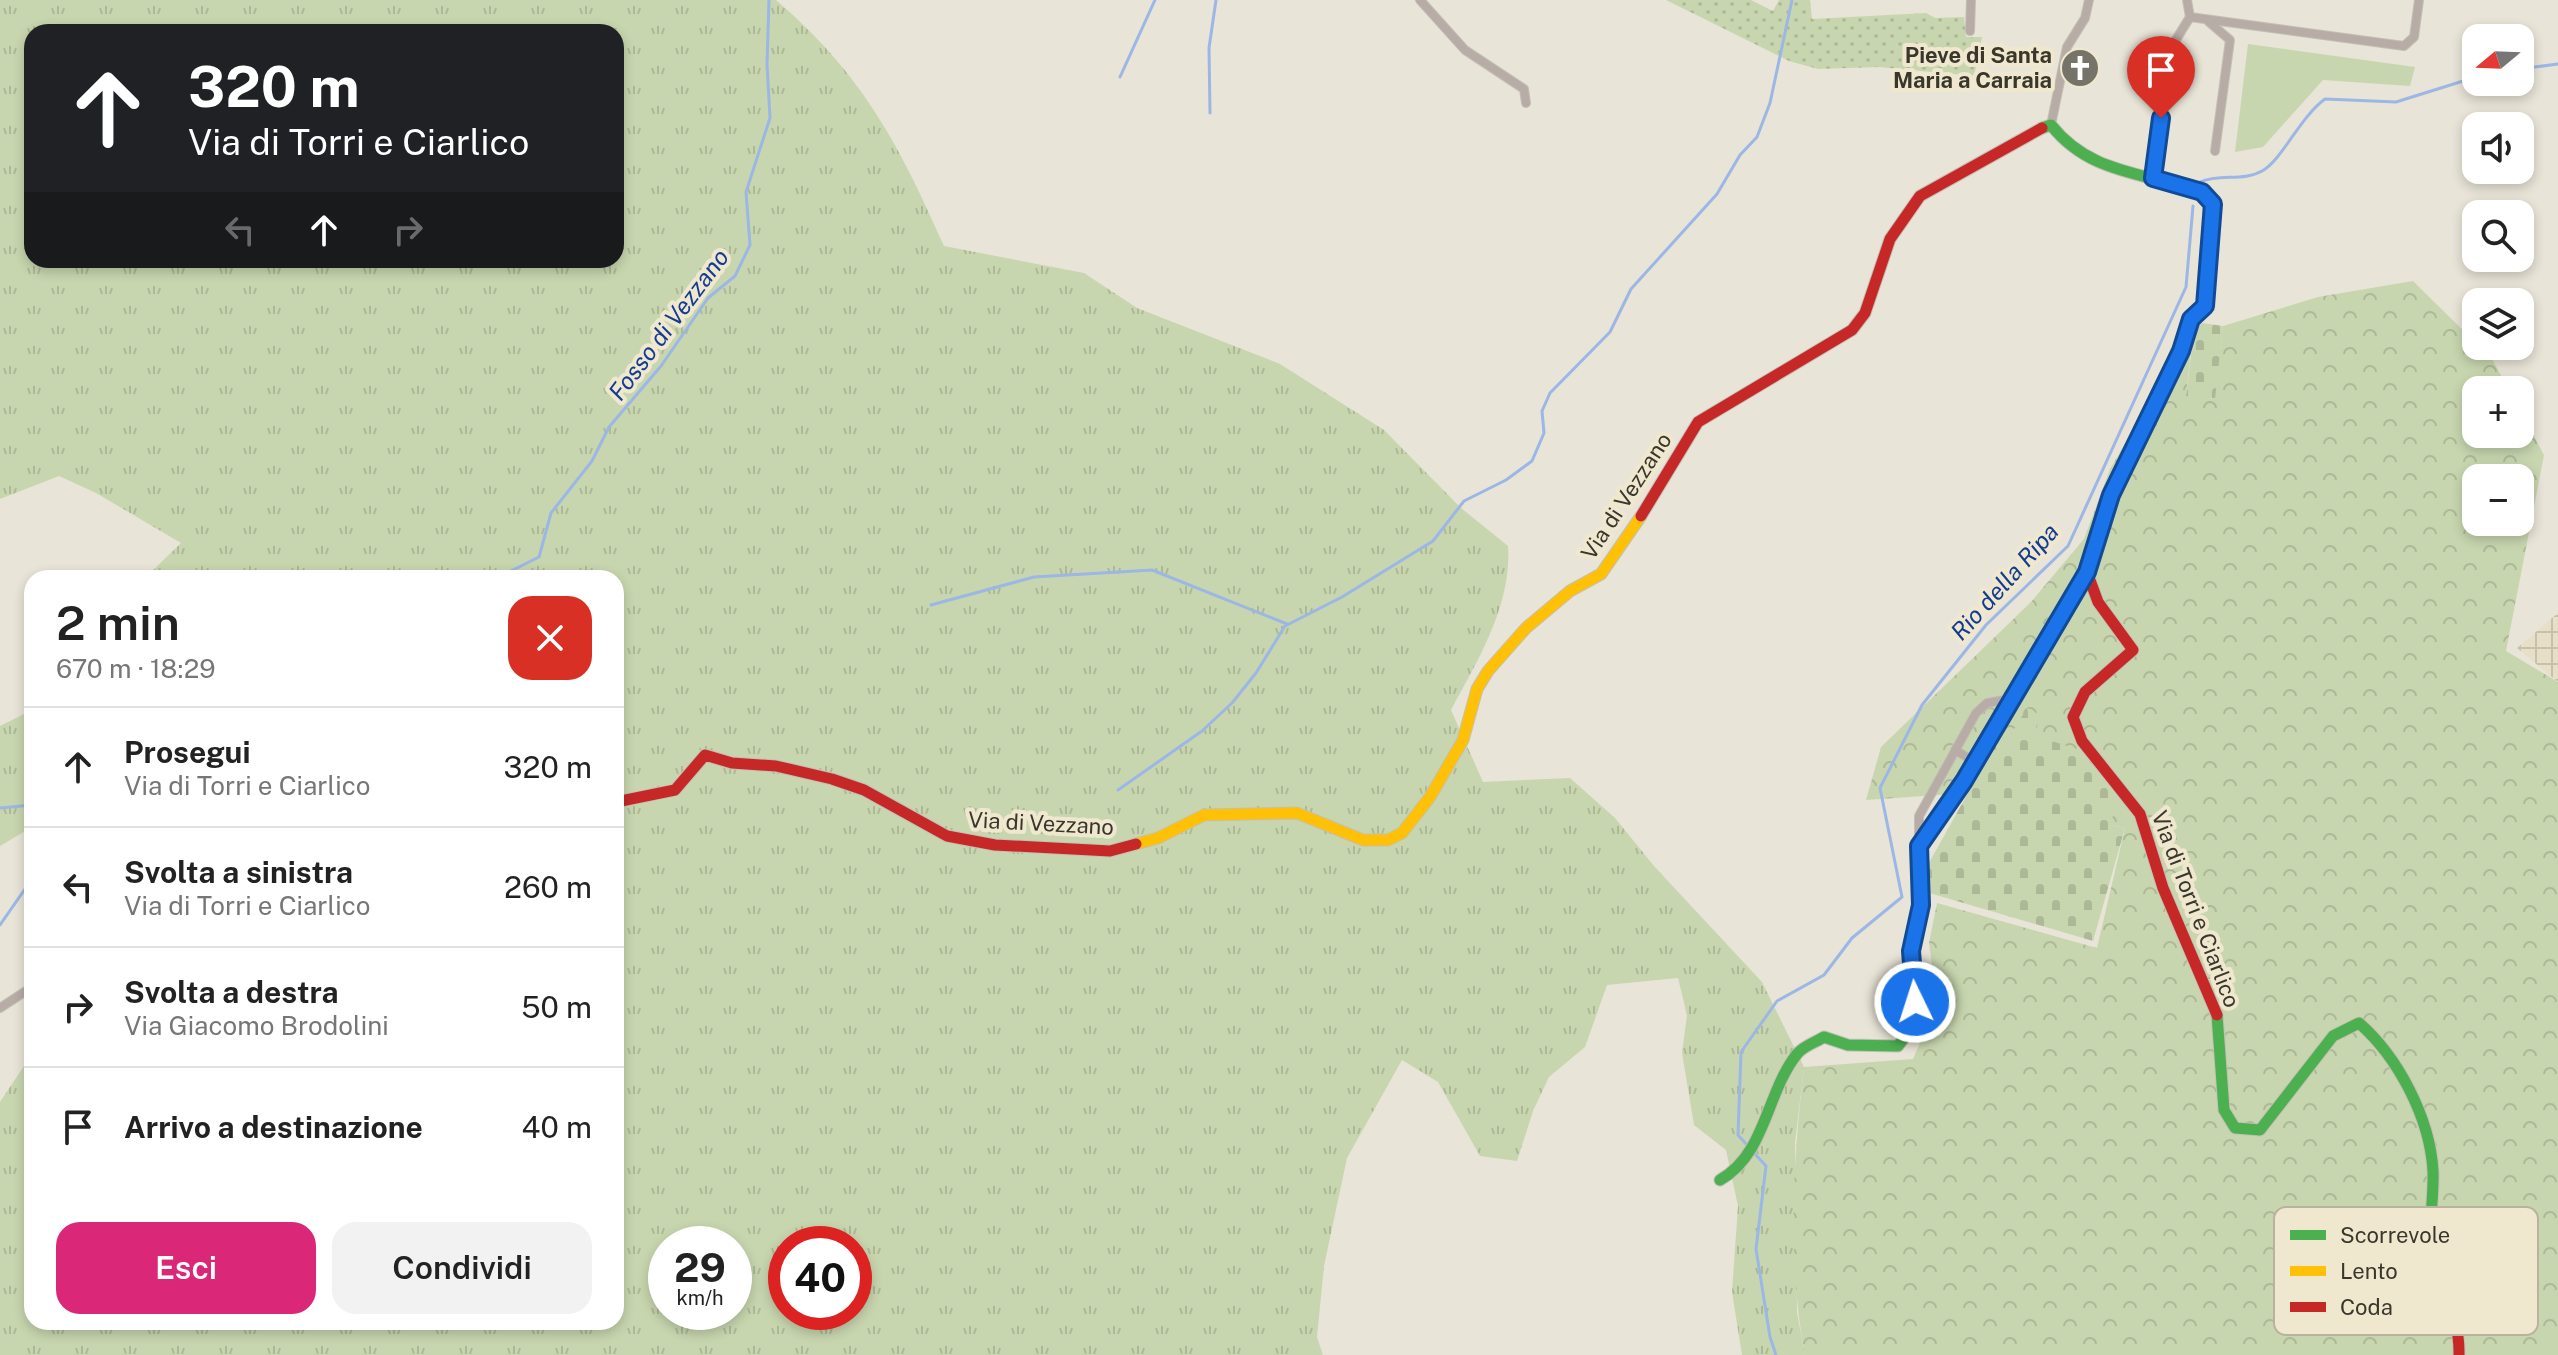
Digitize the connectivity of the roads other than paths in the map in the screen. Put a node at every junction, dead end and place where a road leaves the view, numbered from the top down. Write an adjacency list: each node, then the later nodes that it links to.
1 (1420, 0): 11 (street)
2 (1971, 0): 9 (street)
3 (2089, 0): 12 (street)
4 (2187, 0): 6 (street)
5 (2419, 0): 8 (street)
6 (2190, 17): 7 (street); 14 (street)
7 (2208, 20): 8 (street); 10 (street)
8 (2241, 26): 10 (street)
9 (1970, 31)
10 (2230, 40): 13 (street)
11 (1526, 103)
12 (2051, 125): 14 (street); 19 (street, Via di Vezzano)
13 (2215, 151)
14 (2153, 178): 15 (street)
15 (2087, 572): 16 (street); 24 (street, Via di Torri e Ciarlico)
16 (2015, 698): 17 (street); 18 (street)
17 (1955, 750): 18 (street); 20 (street)
18 (1975, 762): 20 (street)
19 (624, 801)
20 (1919, 846): 23 (street)
21 (24, 992): 22 (street)
22 (0, 1008)
23 (1720, 1180)
24 (2433, 1207)
25 (2459, 1335): 26 (street, Via di Torri e Ciarlico)
26 (2459, 1355)

